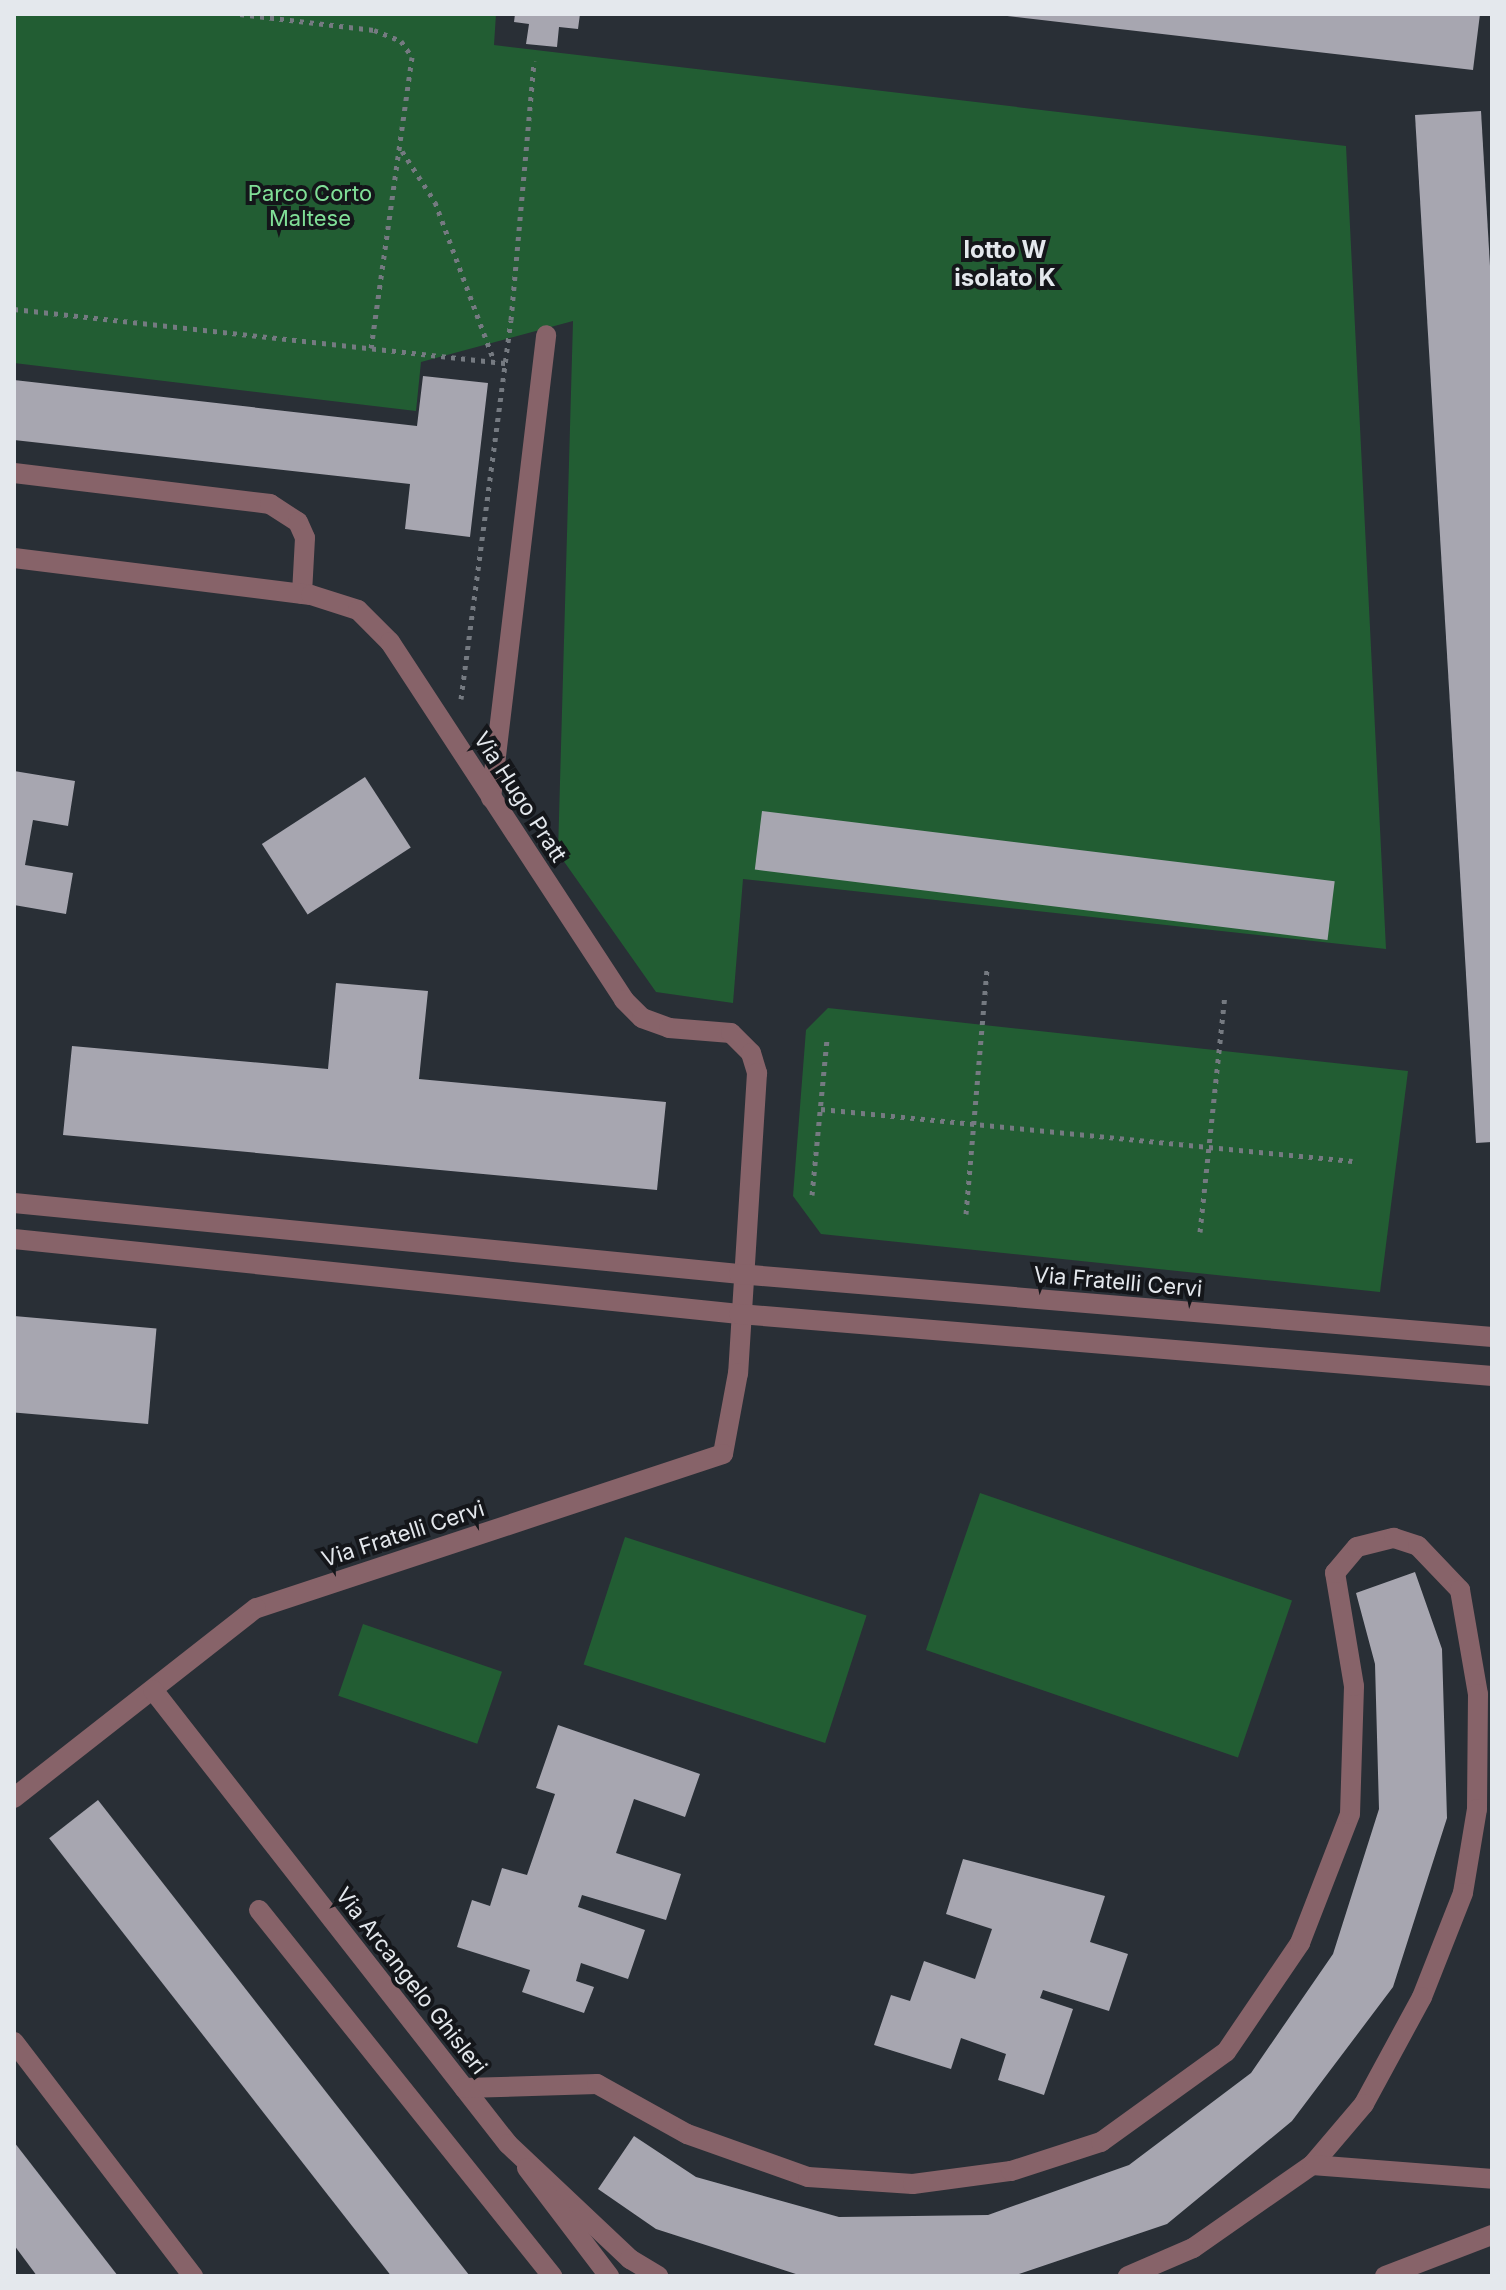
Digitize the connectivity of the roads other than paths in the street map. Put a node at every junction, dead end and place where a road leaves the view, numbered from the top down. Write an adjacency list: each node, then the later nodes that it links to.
1 (546, 335): 5 (street)
2 (14, 473): 4 (street)
3 (14, 558): 4 (street, Via Hugo Pratt)
4 (302, 594): 5 (street, Via Hugo Pratt)
5 (491, 798): 8 (street, Via Hugo Pratt)
6 (14, 1203): 8 (street, Via Fratelli Cervi)
7 (14, 1239): 9 (street)
8 (739, 1274): 9 (street, Via Fratelli Cervi); 10 (street, Via Fratelli Cervi)
9 (739, 1314): 11 (street); 12 (street, Via Fratelli Cervi)
10 (1492, 1337)
11 (1492, 1376)
12 (153, 1690): 13 (street, Via Fratelli Cervi); 16 (street, Via Arcangelo Ghisleri)
13 (14, 1798)
14 (259, 1910): 22 (street)
15 (14, 2042): 21 (street)
16 (464, 2088): 17 (street, Via Arcangelo Ghisleri); 18 (street)
17 (508, 2144): 23 (street); 24 (street, Via Arcangelo Ghisleri)
18 (1312, 2165): 19 (street); 25 (street)
19 (1492, 2179)
20 (1492, 2235): 26 (street)
21 (193, 2276)
22 (552, 2276)
23 (609, 2276)
24 (658, 2276)
25 (1128, 2276)
26 (1385, 2276)

